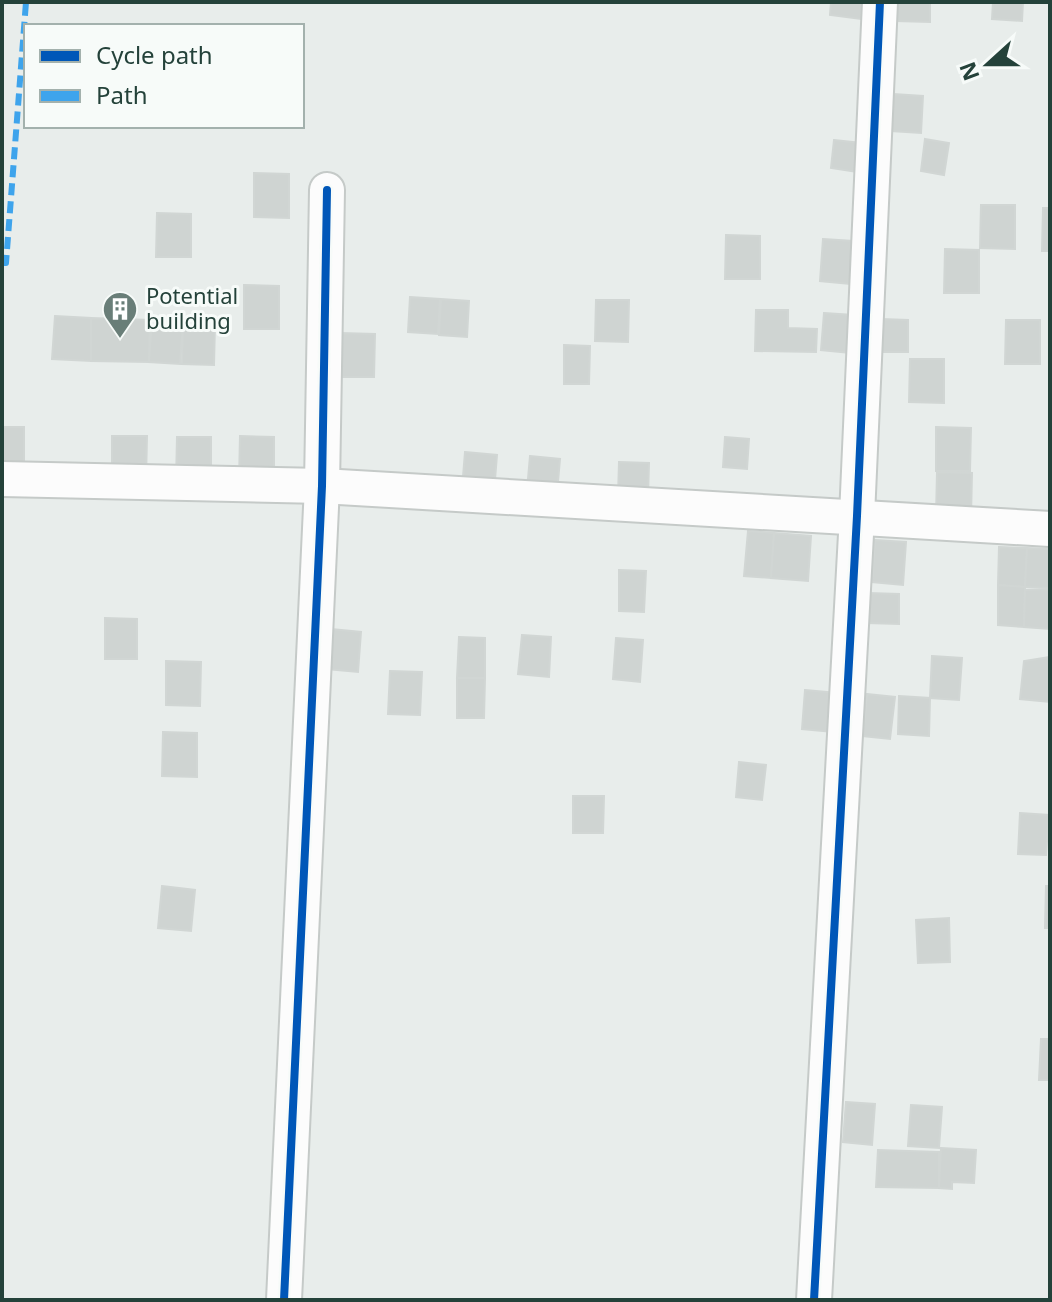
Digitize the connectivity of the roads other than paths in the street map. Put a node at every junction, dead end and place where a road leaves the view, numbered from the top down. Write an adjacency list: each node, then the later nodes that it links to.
1 (880, 2): 5 (street)
2 (327, 190): 4 (street)
3 (2, 479): 4 (street)
4 (322, 486): 5 (street); 7 (street)
5 (857, 516): 6 (street); 8 (street)
6 (1050, 529)
7 (284, 1300)
8 (814, 1300)

